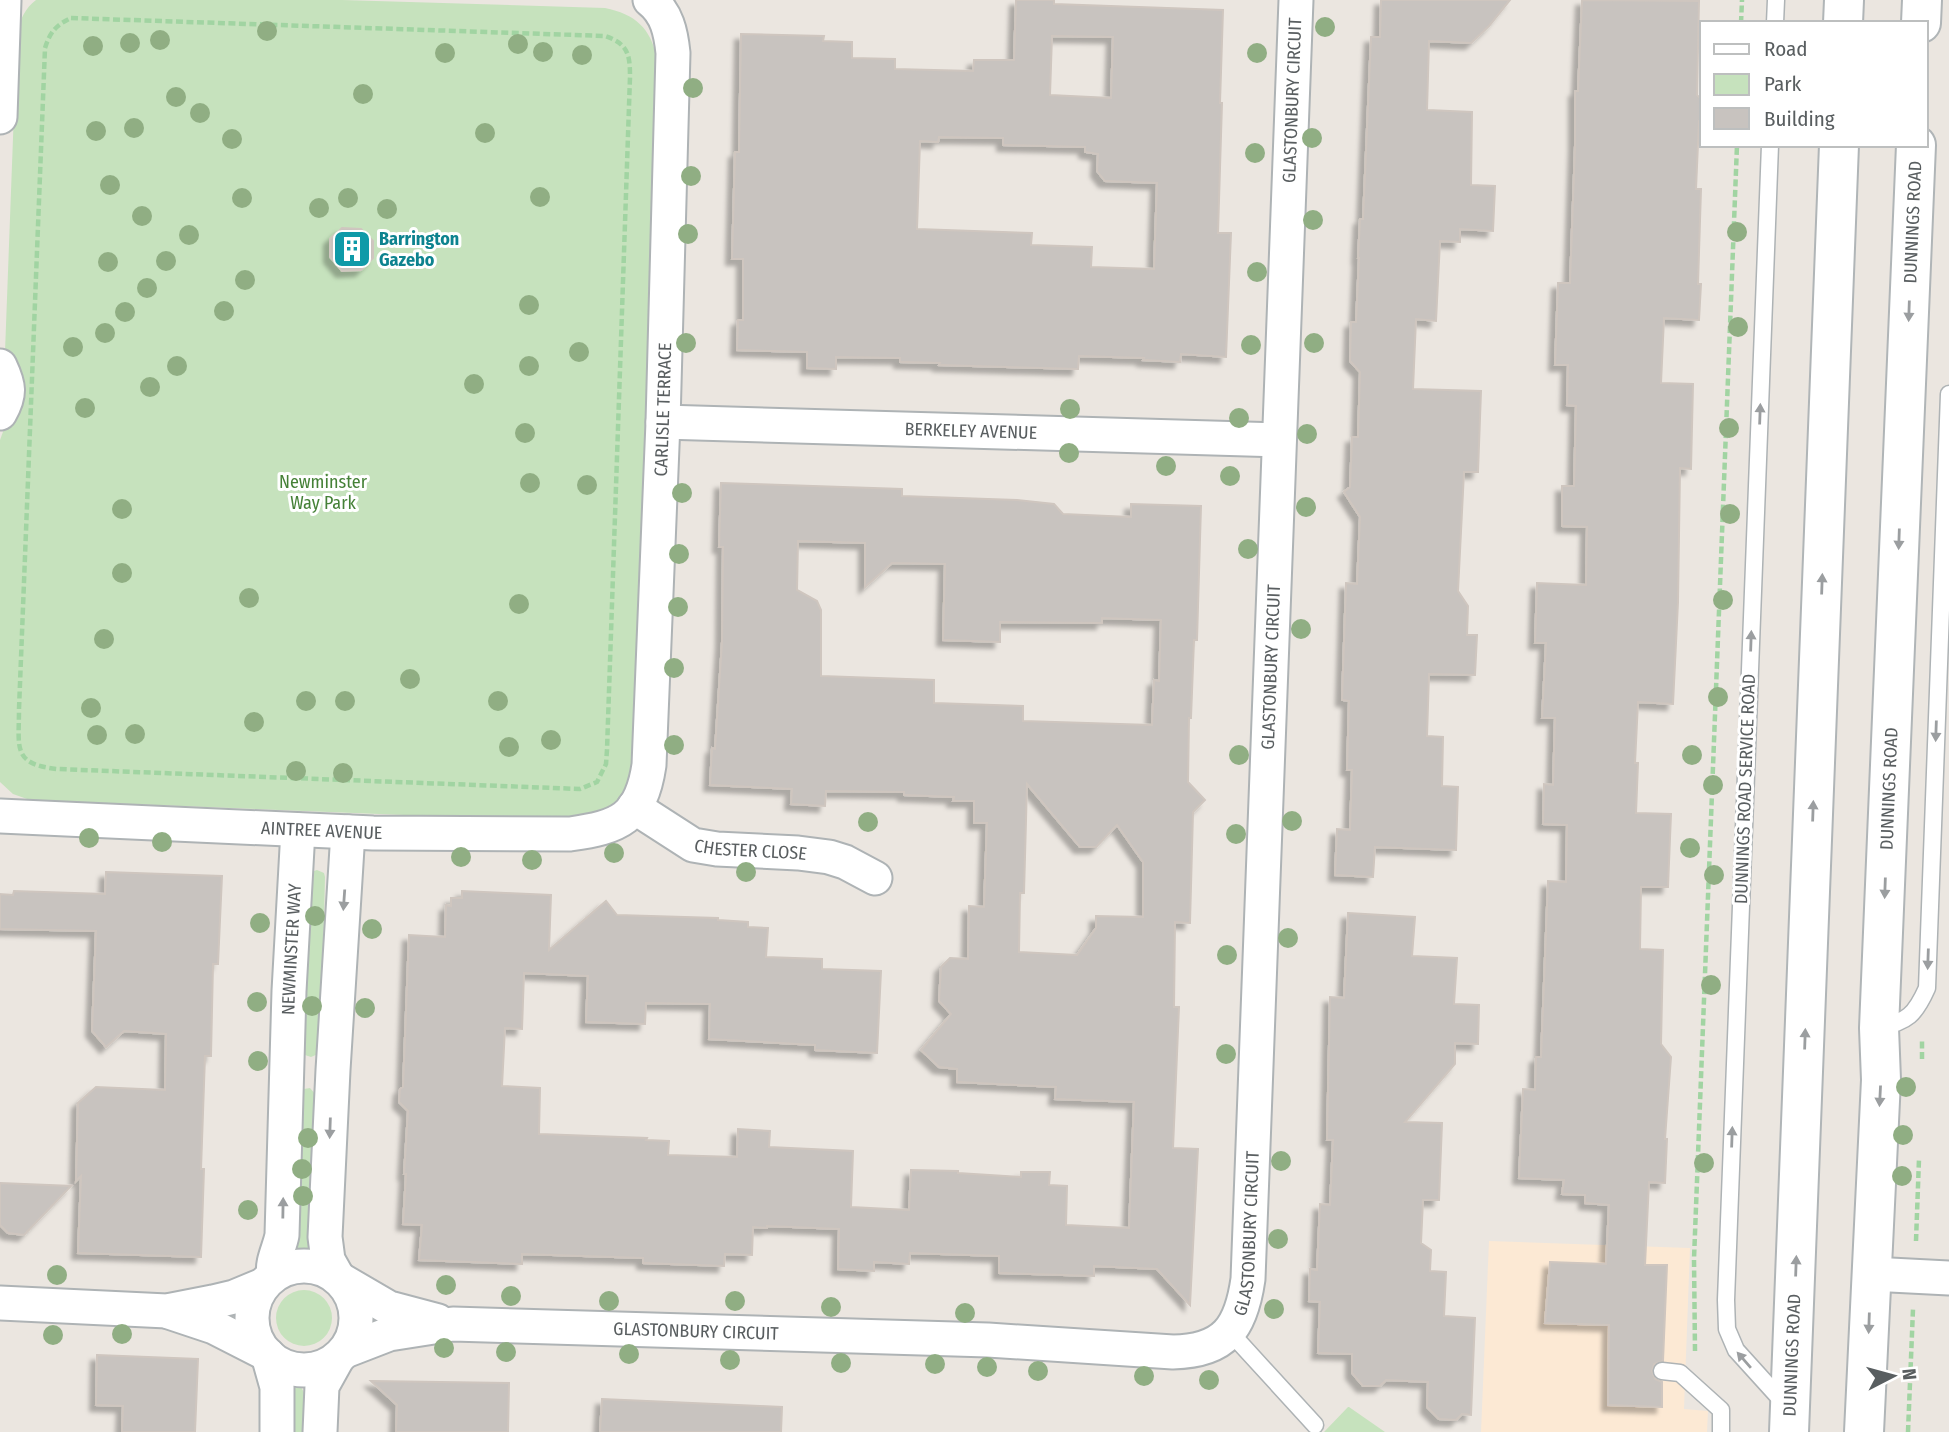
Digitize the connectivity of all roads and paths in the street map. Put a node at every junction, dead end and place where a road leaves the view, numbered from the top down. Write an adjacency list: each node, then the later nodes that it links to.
1 (4, 0): 12 (street)
2 (1296, 0): 21 (street, GLASTONBURY CIRCUIT)
3 (1742, 0): 8 (path)
4 (1776, 0): 9 (lane)
5 (1844, 0): 10 (main road)
6 (1922, 0): 11 (main road)
7 (665, 4): 20 (street, CARLISLE TERRACE)
8 (1741, 21)
9 (1775, 21)
10 (1843, 21)
11 (1921, 21)
12 (0, 117)
13 (1737, 147): 45 (path)
14 (1770, 147): 47 (lane, DUNNINGS ROAD SERVICE ROAD, one-way to 14)
15 (1839, 147): 47 (main road, DUNNINGS ROAD, one-way to 15)
16 (1916, 147): 29 (main road, DUNNINGS ROAD, one-way to 29)
17 (0, 366): 19 (street)
18 (1949, 394): 28 (lane, one-way to 28)
19 (0, 413)
20 (663, 422): 21 (street, BERKELEY AVENUE); 23 (street, CARLISLE TERRACE)
21 (1279, 440): 42 (street, GLASTONBURY CIRCUIT)
22 (376, 781): 22 (path)
23 (634, 807): 26 (street, AINTREE AVENUE); 27 (street, CHESTER CLOSE)
24 (0, 816): 25 (street, AINTREE AVENUE)
25 (298, 830): 26 (street, AINTREE AVENUE); 30 (street, NEWMINSTER WAY)
26 (348, 832): 32 (street, one-way to 32)
27 (875, 878)
28 (1918, 1008): 29 (lane); 31 (path)
29 (1879, 1028): 34 (main road, DUNNINGS ROAD, one-way to 34)
30 (286, 1068): 32 (street); 38 (street, NEWMINSTER WAY, one-way to 30)
31 (1921, 1068)
32 (333, 1070): 36 (street, one-way to 36)
33 (1919, 1148): 35 (path)
34 (1871, 1274): 35 (street); 52 (main road, DUNNINGS ROAD, one-way to 52)
35 (1914, 1276): 37 (street); 53 (path)
36 (339, 1278): 38 (street); 41 (street, GLASTONBURY CIRCUIT); 44 (street)
37 (1949, 1278)
38 (268, 1280): 40 (street); 43 (street)
39 (0, 1303): 40 (street)
40 (167, 1311): 43 (street)
41 (453, 1324): 42 (street, GLASTONBURY CIRCUIT); 44 (street, GLASTONBURY CIRCUIT)
42 (1229, 1331): 48 (lane, GLASTONBURY CIRCUIT)
43 (267, 1354): 44 (street); 49 (street)
44 (341, 1355): 50 (street)
45 (1695, 1355)
46 (1662, 1371): 51 (lane)
47 (1790, 1421)
48 (1315, 1424)
49 (277, 1432)
50 (320, 1432)
51 (1721, 1432)
52 (1864, 1432)
53 (1908, 1432)

